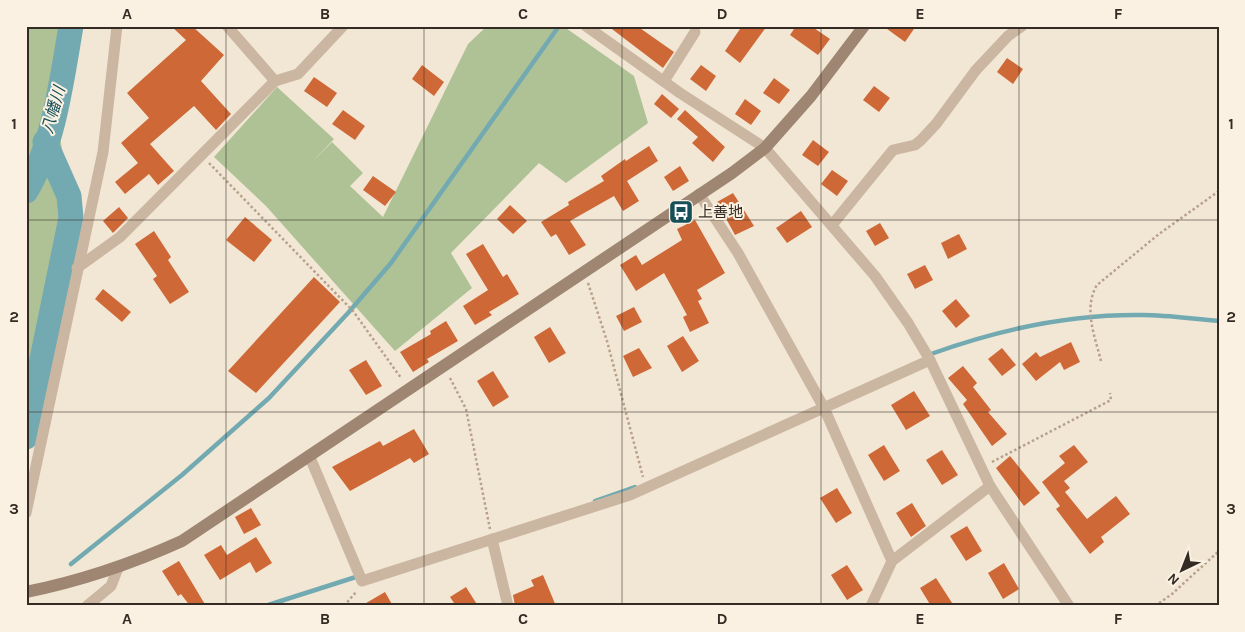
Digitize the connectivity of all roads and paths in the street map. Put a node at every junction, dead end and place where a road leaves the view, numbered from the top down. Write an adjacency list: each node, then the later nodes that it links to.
1 (117, 26): 15 (street)
2 (227, 26): 9 (street)
3 (343, 26): 9 (street)
4 (586, 26): 8 (street)
5 (864, 26): 10 (street)
6 (1022, 26): 14 (street)
7 (695, 32): 8 (street)
8 (664, 81): 10 (street)
9 (275, 82): 11 (street)
10 (765, 148): 13 (street); 14 (street)
11 (202, 157): 15 (street); 20 (path)
12 (1219, 190): 18 (path)
13 (699, 194): 16 (street); 22 (street)
14 (832, 226): 17 (street)
15 (77, 268): 27 (street)
16 (585, 272): 19 (street); 26 (path)
17 (930, 360): 22 (street); 24 (street)
18 (1100, 361)
19 (443, 366): 20 (street); 28 (path)
20 (408, 389): 23 (street)
21 (1110, 393): 24 (path)
22 (824, 408): 26 (street); 30 (street)
23 (309, 455): 31 (street); 32 (street)
24 (981, 468): 25 (street)
25 (990, 486): 30 (street); 38 (street)
26 (645, 488): 28 (street)
27 (26, 513)
28 (492, 535): 32 (street); 36 (street)
29 (1219, 551): 39 (path)
30 (892, 561): 37 (street)
31 (118, 568): 33 (street); 34 (street)
32 (360, 578): 35 (path)
33 (26, 592)
34 (87, 606)
35 (344, 606)
36 (508, 606)
37 (871, 606)
38 (1069, 606)
39 (1154, 606)

